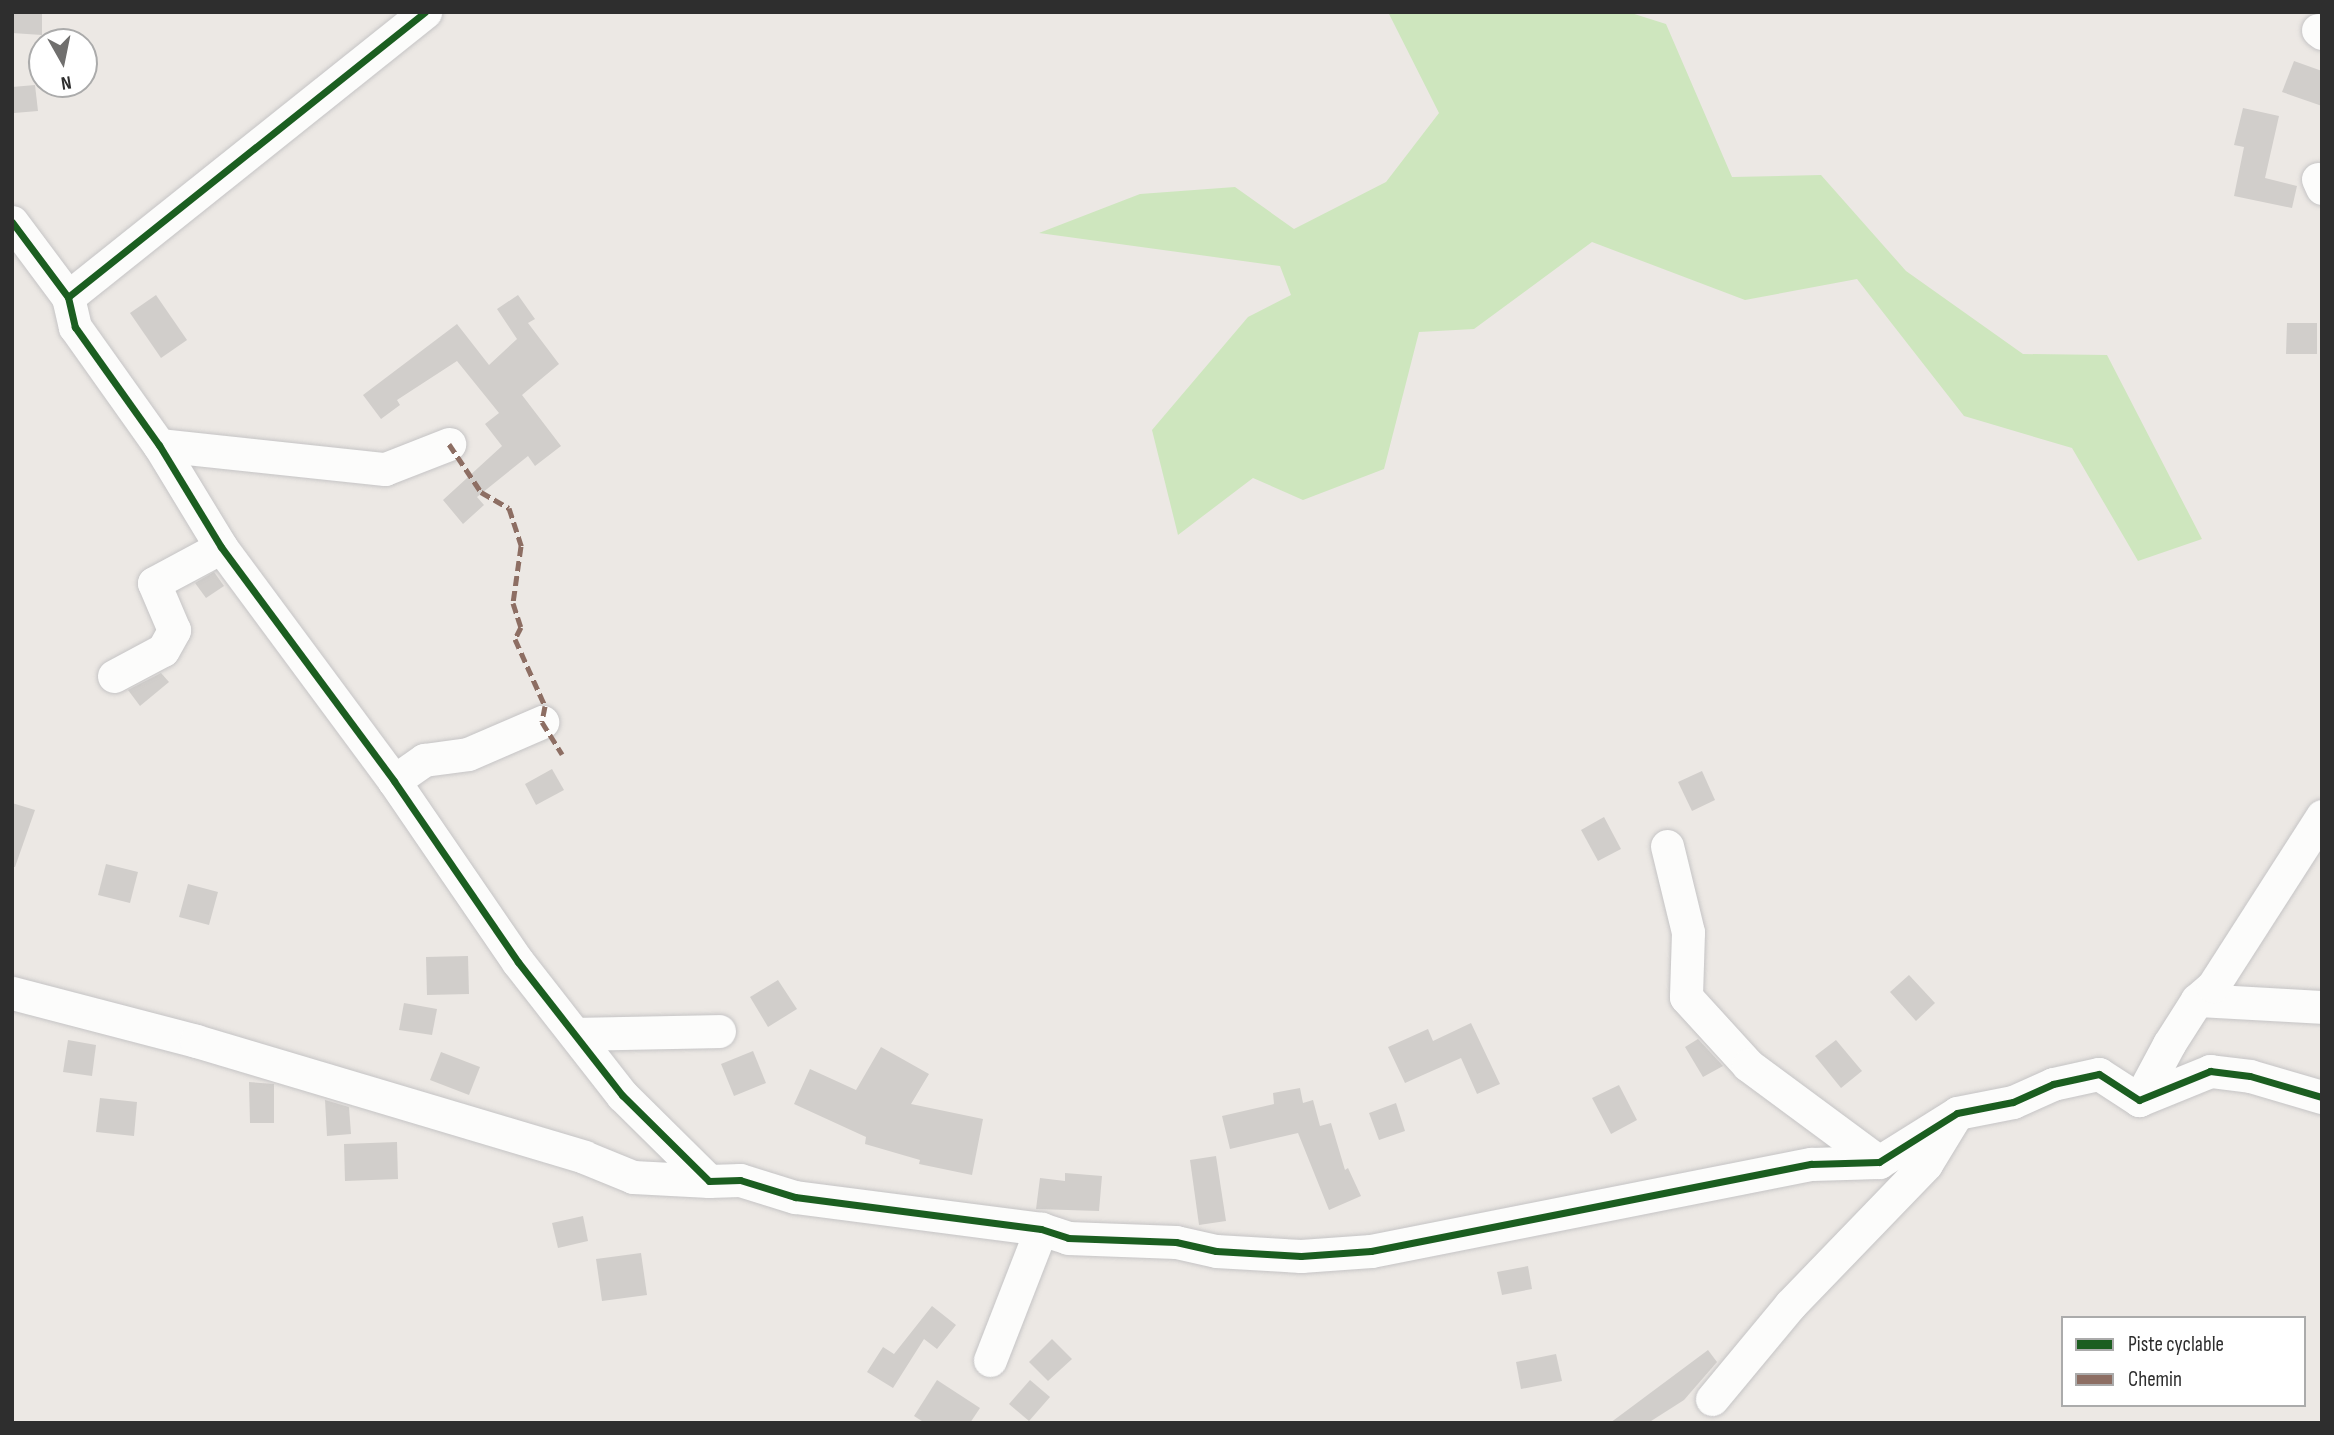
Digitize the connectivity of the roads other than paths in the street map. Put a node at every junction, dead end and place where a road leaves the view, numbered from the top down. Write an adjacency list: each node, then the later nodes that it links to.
1 (425, 12): 3 (street)
2 (12, 222): 3 (street)
3 (68, 297): 5 (street)
4 (449, 444): 5 (street)
5 (159, 445): 6 (street)
6 (221, 547): 7 (street); 9 (street)
7 (114, 676)
8 (542, 722): 9 (street)
9 (394, 781): 16 (street)
10 (2322, 816): 13 (street)
11 (1667, 846): 20 (street)
12 (12, 993): 21 (street)
13 (2197, 1000): 14 (street); 18 (street)
14 (2322, 1007)
15 (719, 1031): 16 (street)
16 (576, 1034): 21 (street)
17 (2322, 1097): 18 (street)
18 (2139, 1100): 19 (street)
19 (1957, 1113): 20 (street); 24 (street)
20 (1879, 1162): 22 (street)
21 (709, 1181): 22 (street)
22 (1041, 1229): 23 (street)
23 (990, 1360)
24 (1712, 1399)

